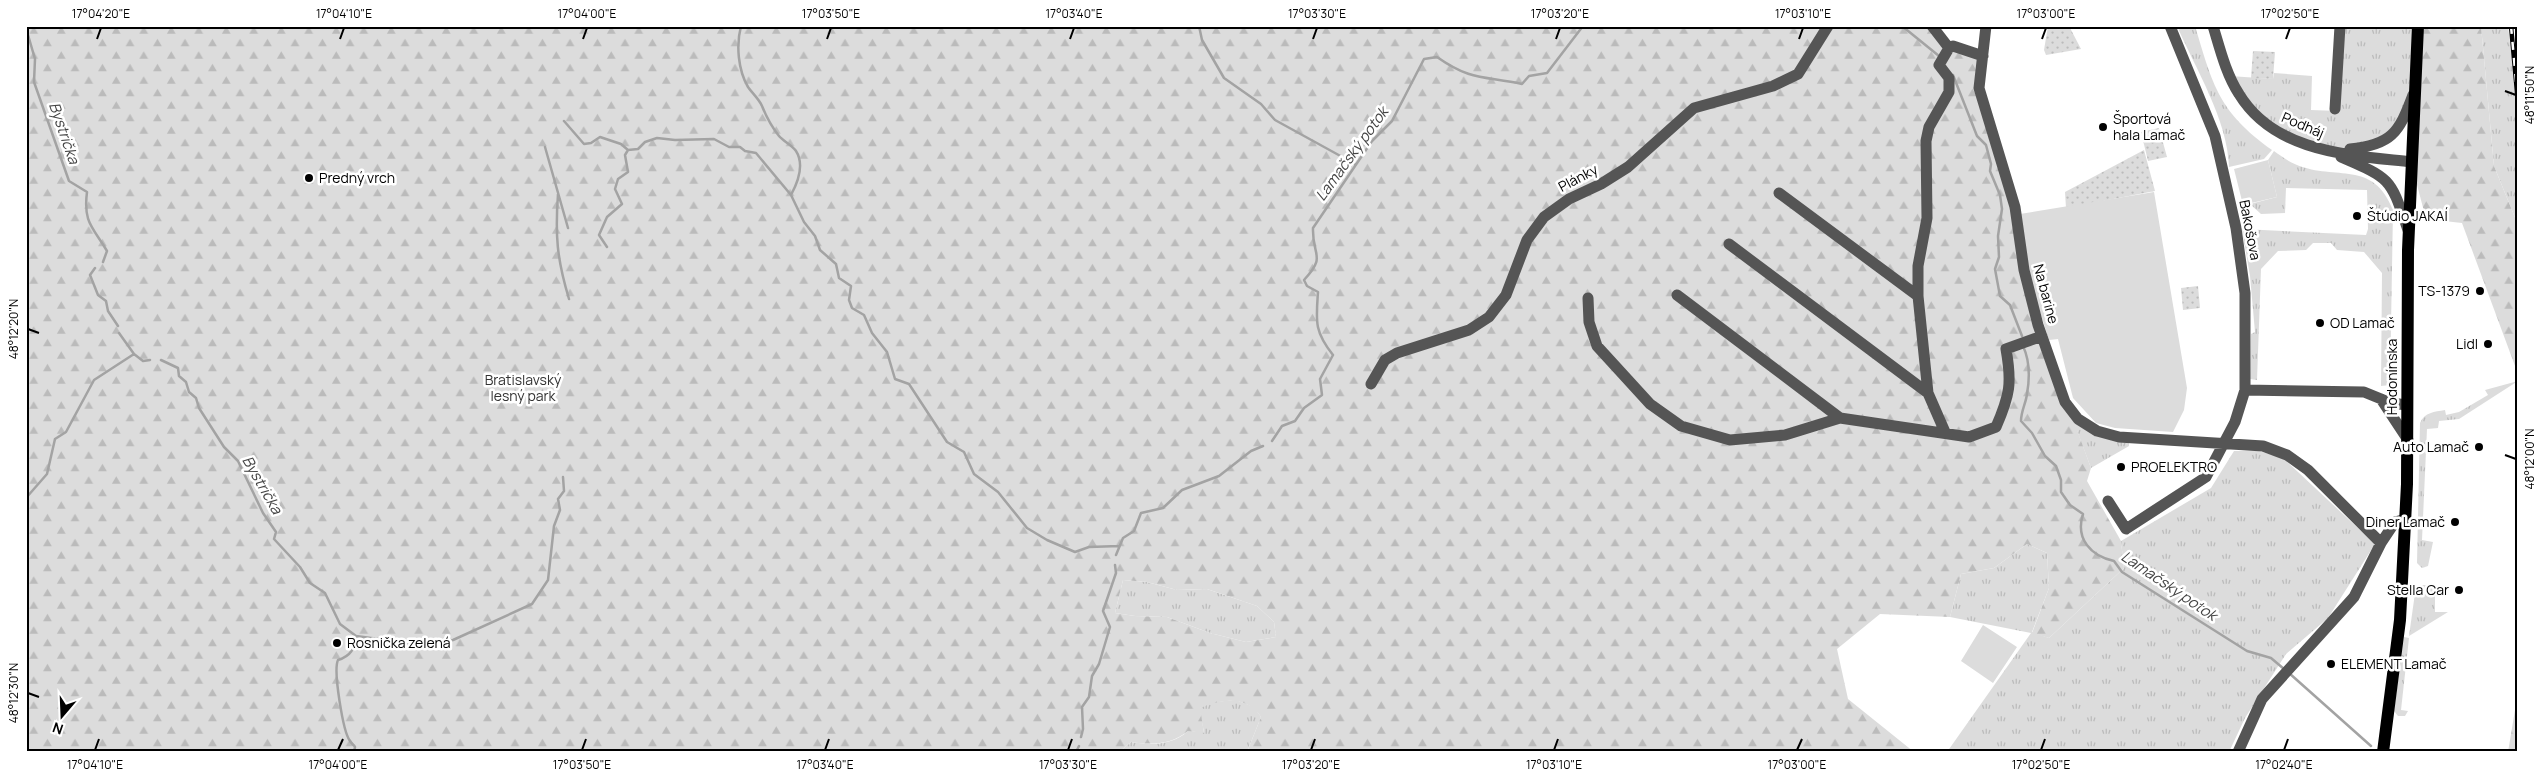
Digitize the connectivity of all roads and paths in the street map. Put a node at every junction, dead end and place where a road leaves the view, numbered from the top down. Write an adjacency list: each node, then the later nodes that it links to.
1 (1828, 26): 21 (street, Plánky)
2 (1932, 26): 8 (street)
3 (1986, 26): 9 (street, Na barine)
4 (2170, 26): 22 (street, Bakošova)
5 (2214, 26): 12 (street, Podháj)
6 (2340, 26): 11 (street)
7 (2418, 26): 10 (main road, Hodonínska)
8 (1944, 56): 9 (street); 18 (street)
9 (1983, 56): 20 (street, Na barine)
10 (2415, 88): 12 (street); 13 (main road, Hodonínska)
11 (2335, 109)
12 (2328, 151): 13 (street, Podháj); 15 (street)
13 (2411, 162): 15 (main road, Hodonínska)
14 (1779, 193): 18 (street)
15 (2408, 230): 25 (main road, Hodonínska)
16 (1729, 244): 23 (street)
17 (1677, 295): 26 (street)
18 (1918, 296): 23 (street)
19 (1588, 298): 26 (street)
20 (2042, 336): 27 (street); 29 (street, Na barine)
21 (1371, 384)
22 (2246, 390): 24 (street); 29 (street, Bakošova)
23 (1928, 393): 27 (street)
24 (2380, 398): 25 (street); 28 (street)
25 (2408, 405): 28 (main road, Hodonínska)
26 (1840, 418): 27 (street)
27 (1945, 432)
28 (2408, 440): 31 (main road, Hodonínska)
29 (2222, 444): 30 (street, Bakošova); 32 (street, Na barine)
30 (2108, 501)
31 (2406, 519): 32 (street); 34 (main road, Hodonínska)
32 (2381, 543): 33 (street)
33 (2238, 752)
34 (2383, 752)

